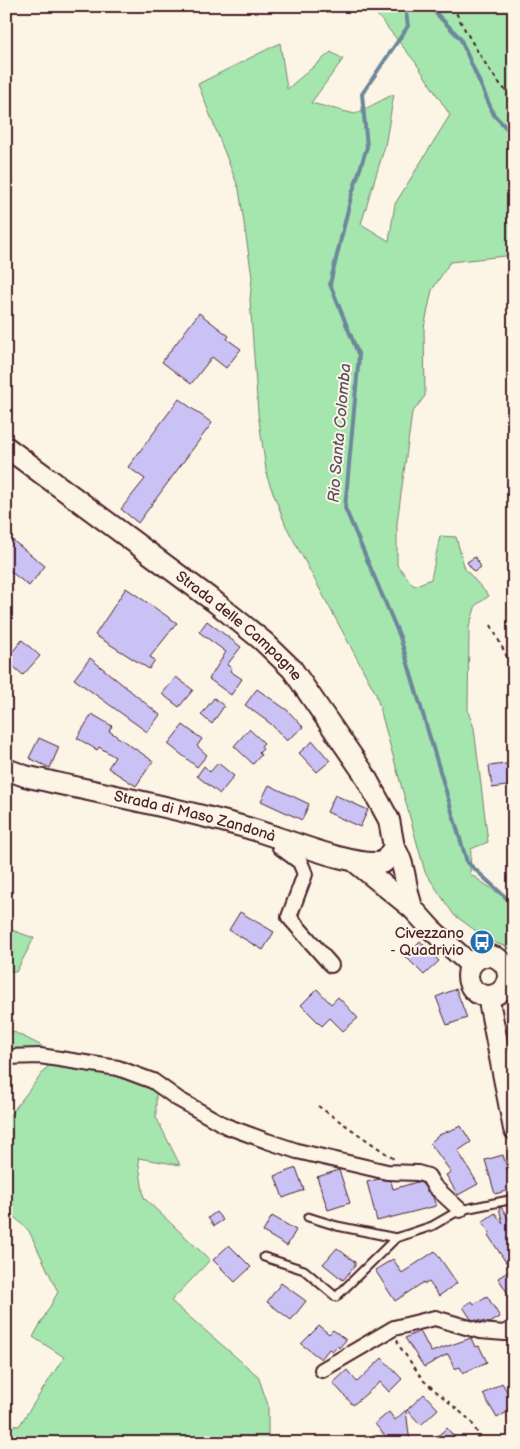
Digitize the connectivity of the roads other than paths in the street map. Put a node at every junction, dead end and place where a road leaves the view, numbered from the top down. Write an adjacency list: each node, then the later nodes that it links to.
1 (6, 447): 4 (street, Strada delle Campagne)
2 (6, 769): 3 (street, Strada di Maso Zandonà)
3 (281, 837): 5 (street, Strada di Maso Zandonà); 7 (street)
4 (389, 854): 5 (street, Strada di Maso Zandonà); 6 (street, Strada delle Campagne)
5 (354, 861): 6 (street)
6 (400, 887): 8 (street, Strada delle Campagne)
7 (331, 965)
8 (471, 965): 9 (street); 10 (street)
9 (510, 971): 10 (street)
10 (488, 996): 12 (street)
11 (6, 1057): 14 (street)
12 (514, 1130)
13 (514, 1199): 14 (lane)
14 (460, 1210): 16 (lane)
15 (308, 1216): 16 (lane)
16 (396, 1238): 17 (lane)
17 (264, 1257)
18 (514, 1327): 19 (street)
19 (322, 1370)

